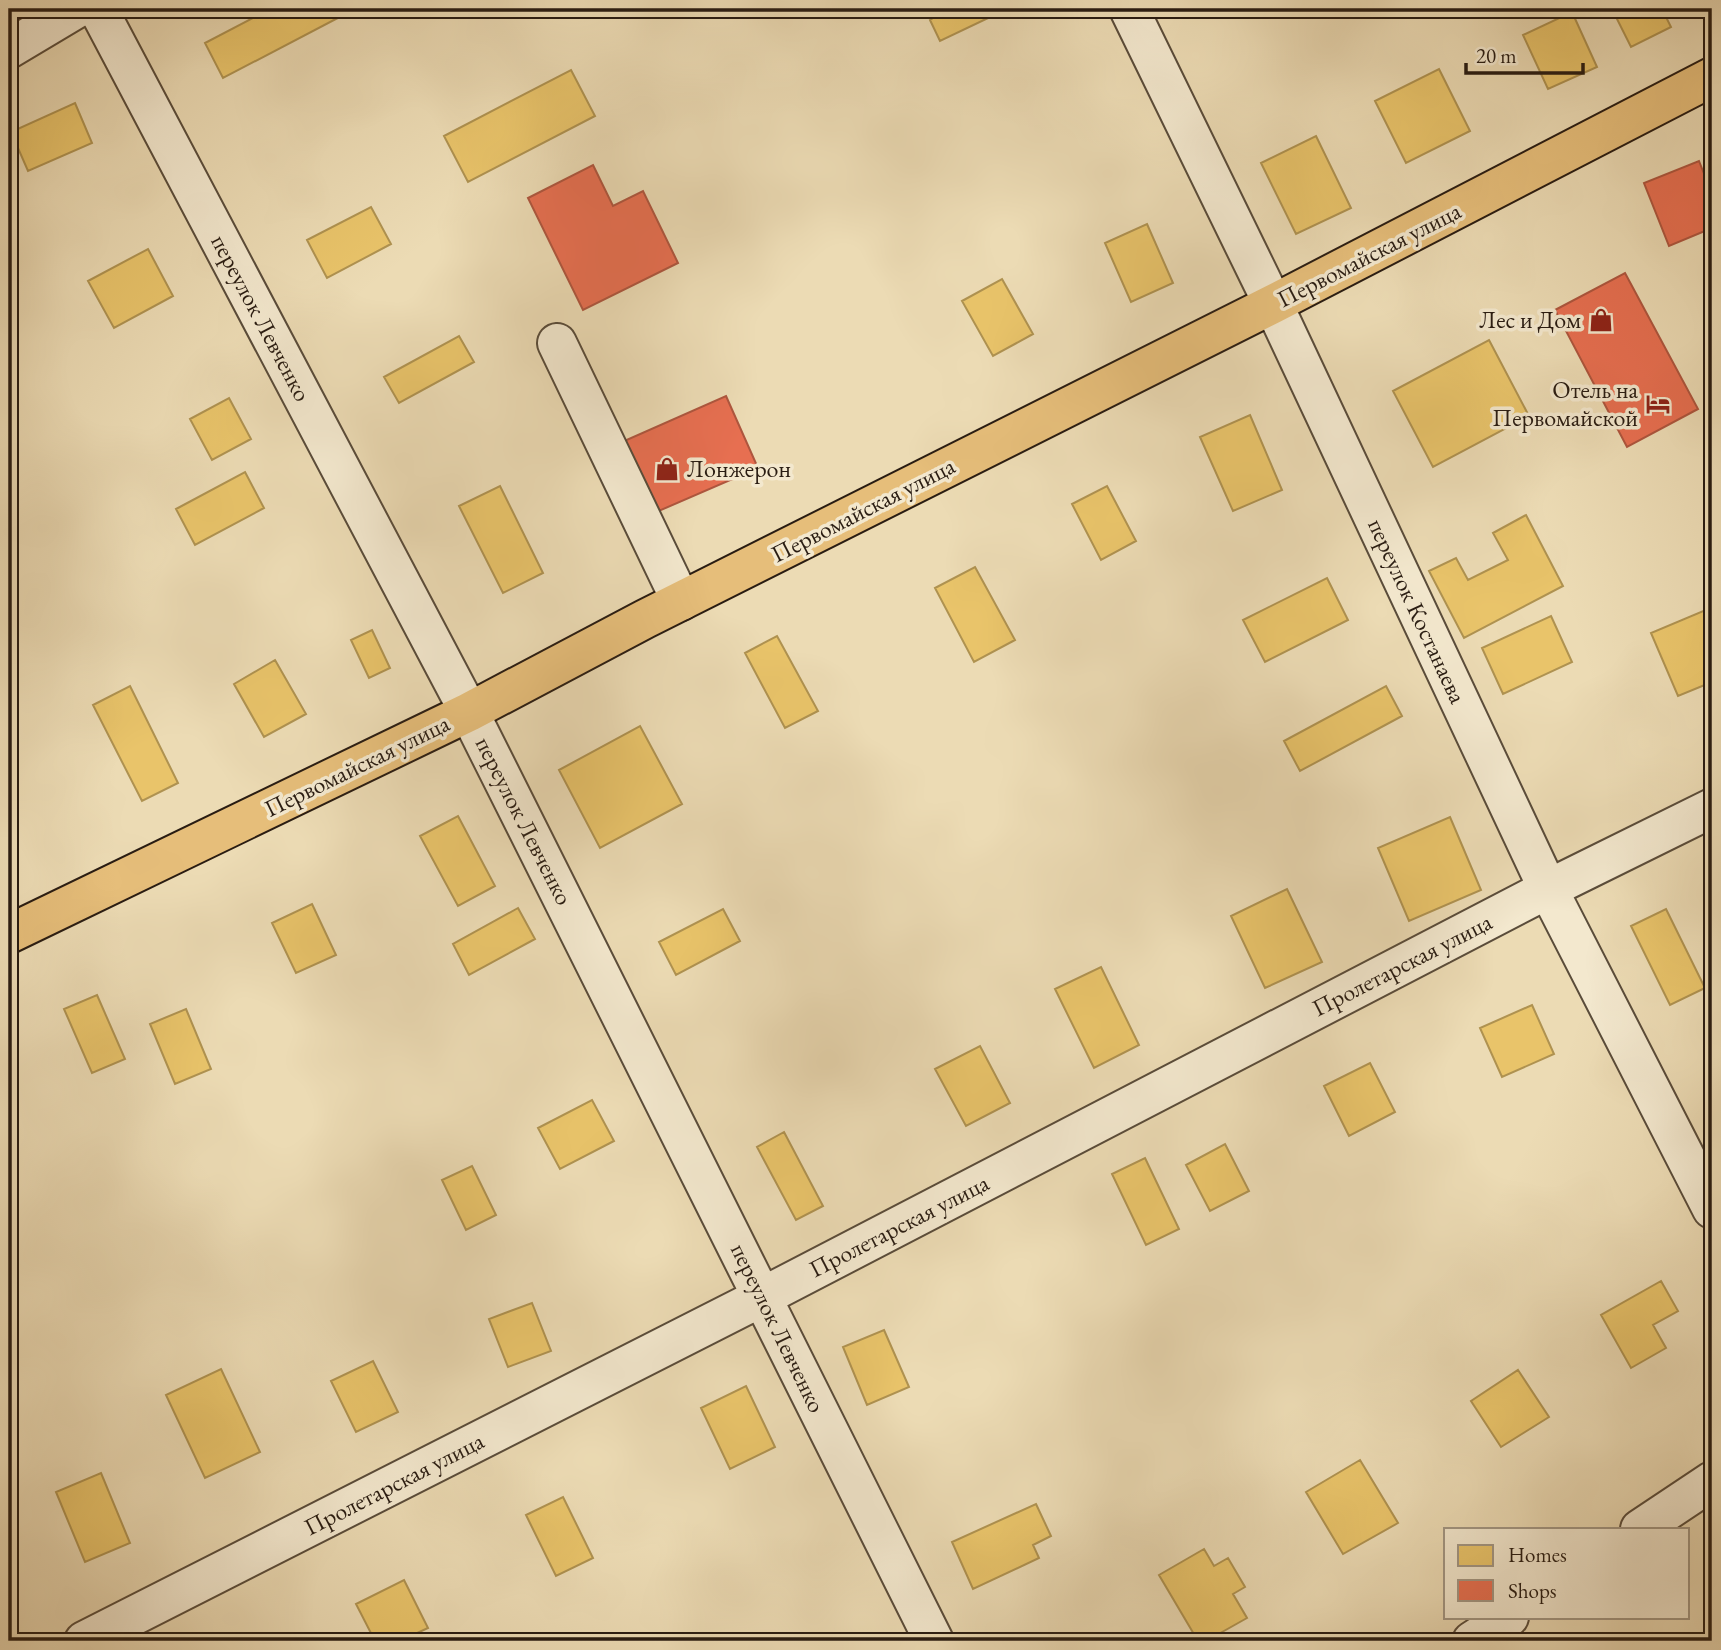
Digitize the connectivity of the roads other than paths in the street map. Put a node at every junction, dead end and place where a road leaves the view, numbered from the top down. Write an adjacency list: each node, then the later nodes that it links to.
1 (75, 9): 4 (street)
2 (98, 9): 9 (street, переулок Левченко)
3 (1129, 9): 6 (street, переулок Костанаева)
4 (9, 49)
5 (1712, 77): 6 (main road, Первомайская улица)
6 (1273, 304): 8 (main road, Первомайская улица); 11 (street, переулок Костанаева)
7 (557, 343): 8 (street)
8 (681, 601): 9 (main road, Первомайская улица)
9 (469, 712): 12 (main road, Первомайская улица); 14 (street, переулок Левченко)
10 (1712, 808): 11 (street, Пролетарская улица)
11 (1548, 890): 13 (street, переулок Костанаева); 14 (street, Пролетарская улица)
12 (9, 934)
13 (1712, 1209)
14 (762, 1297): 18 (street, Пролетарская улица); 19 (street, переулок Левченко)
15 (1712, 1481): 16 (street)
16 (1642, 1528)
17 (1507, 1618): 20 (street)
18 (84, 1641)
19 (934, 1641)
20 (1472, 1641)

